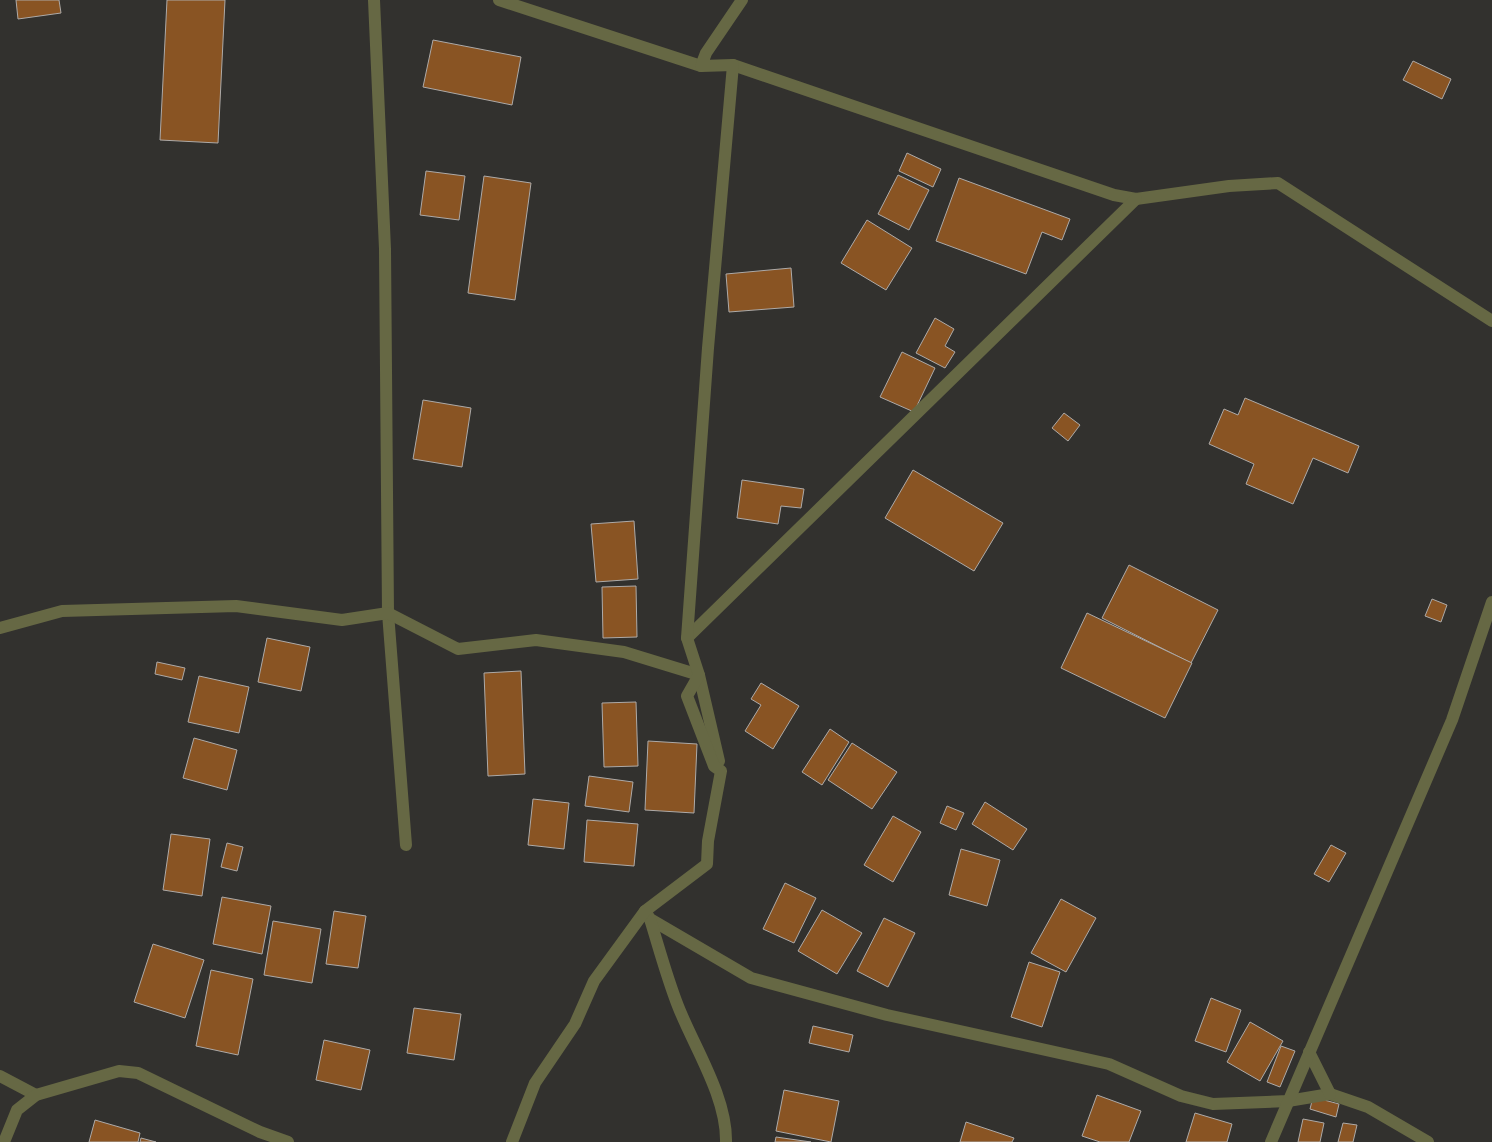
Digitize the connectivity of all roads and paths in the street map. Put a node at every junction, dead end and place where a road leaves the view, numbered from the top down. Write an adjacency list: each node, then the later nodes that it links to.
1 (374, 0): 9 (street)
2 (499, 0): 5 (street)
3 (742, 0): 5 (street)
4 (733, 65): 5 (street); 6 (street); 11 (street)
5 (701, 66)
6 (1136, 199): 7 (street); 11 (street)
7 (1492, 321)
8 (1492, 602): 15 (street)
9 (388, 613): 10 (street); 12 (street); 13 (street)
10 (0, 628)
11 (688, 638): 12 (street)
12 (699, 675): 14 (street)
13 (406, 845)
14 (648, 915): 19 (street); 22 (street); 23 (street)
15 (1309, 1052): 17 (street); 19 (street)
16 (0, 1076): 18 (street)
17 (1330, 1094): 19 (street); 25 (street)
18 (36, 1095): 20 (street); 21 (street)
19 (1288, 1101): 24 (street)
20 (4, 1142)
21 (288, 1142)
22 (512, 1142)
23 (726, 1142)
24 (1270, 1142)
25 (1428, 1142)

